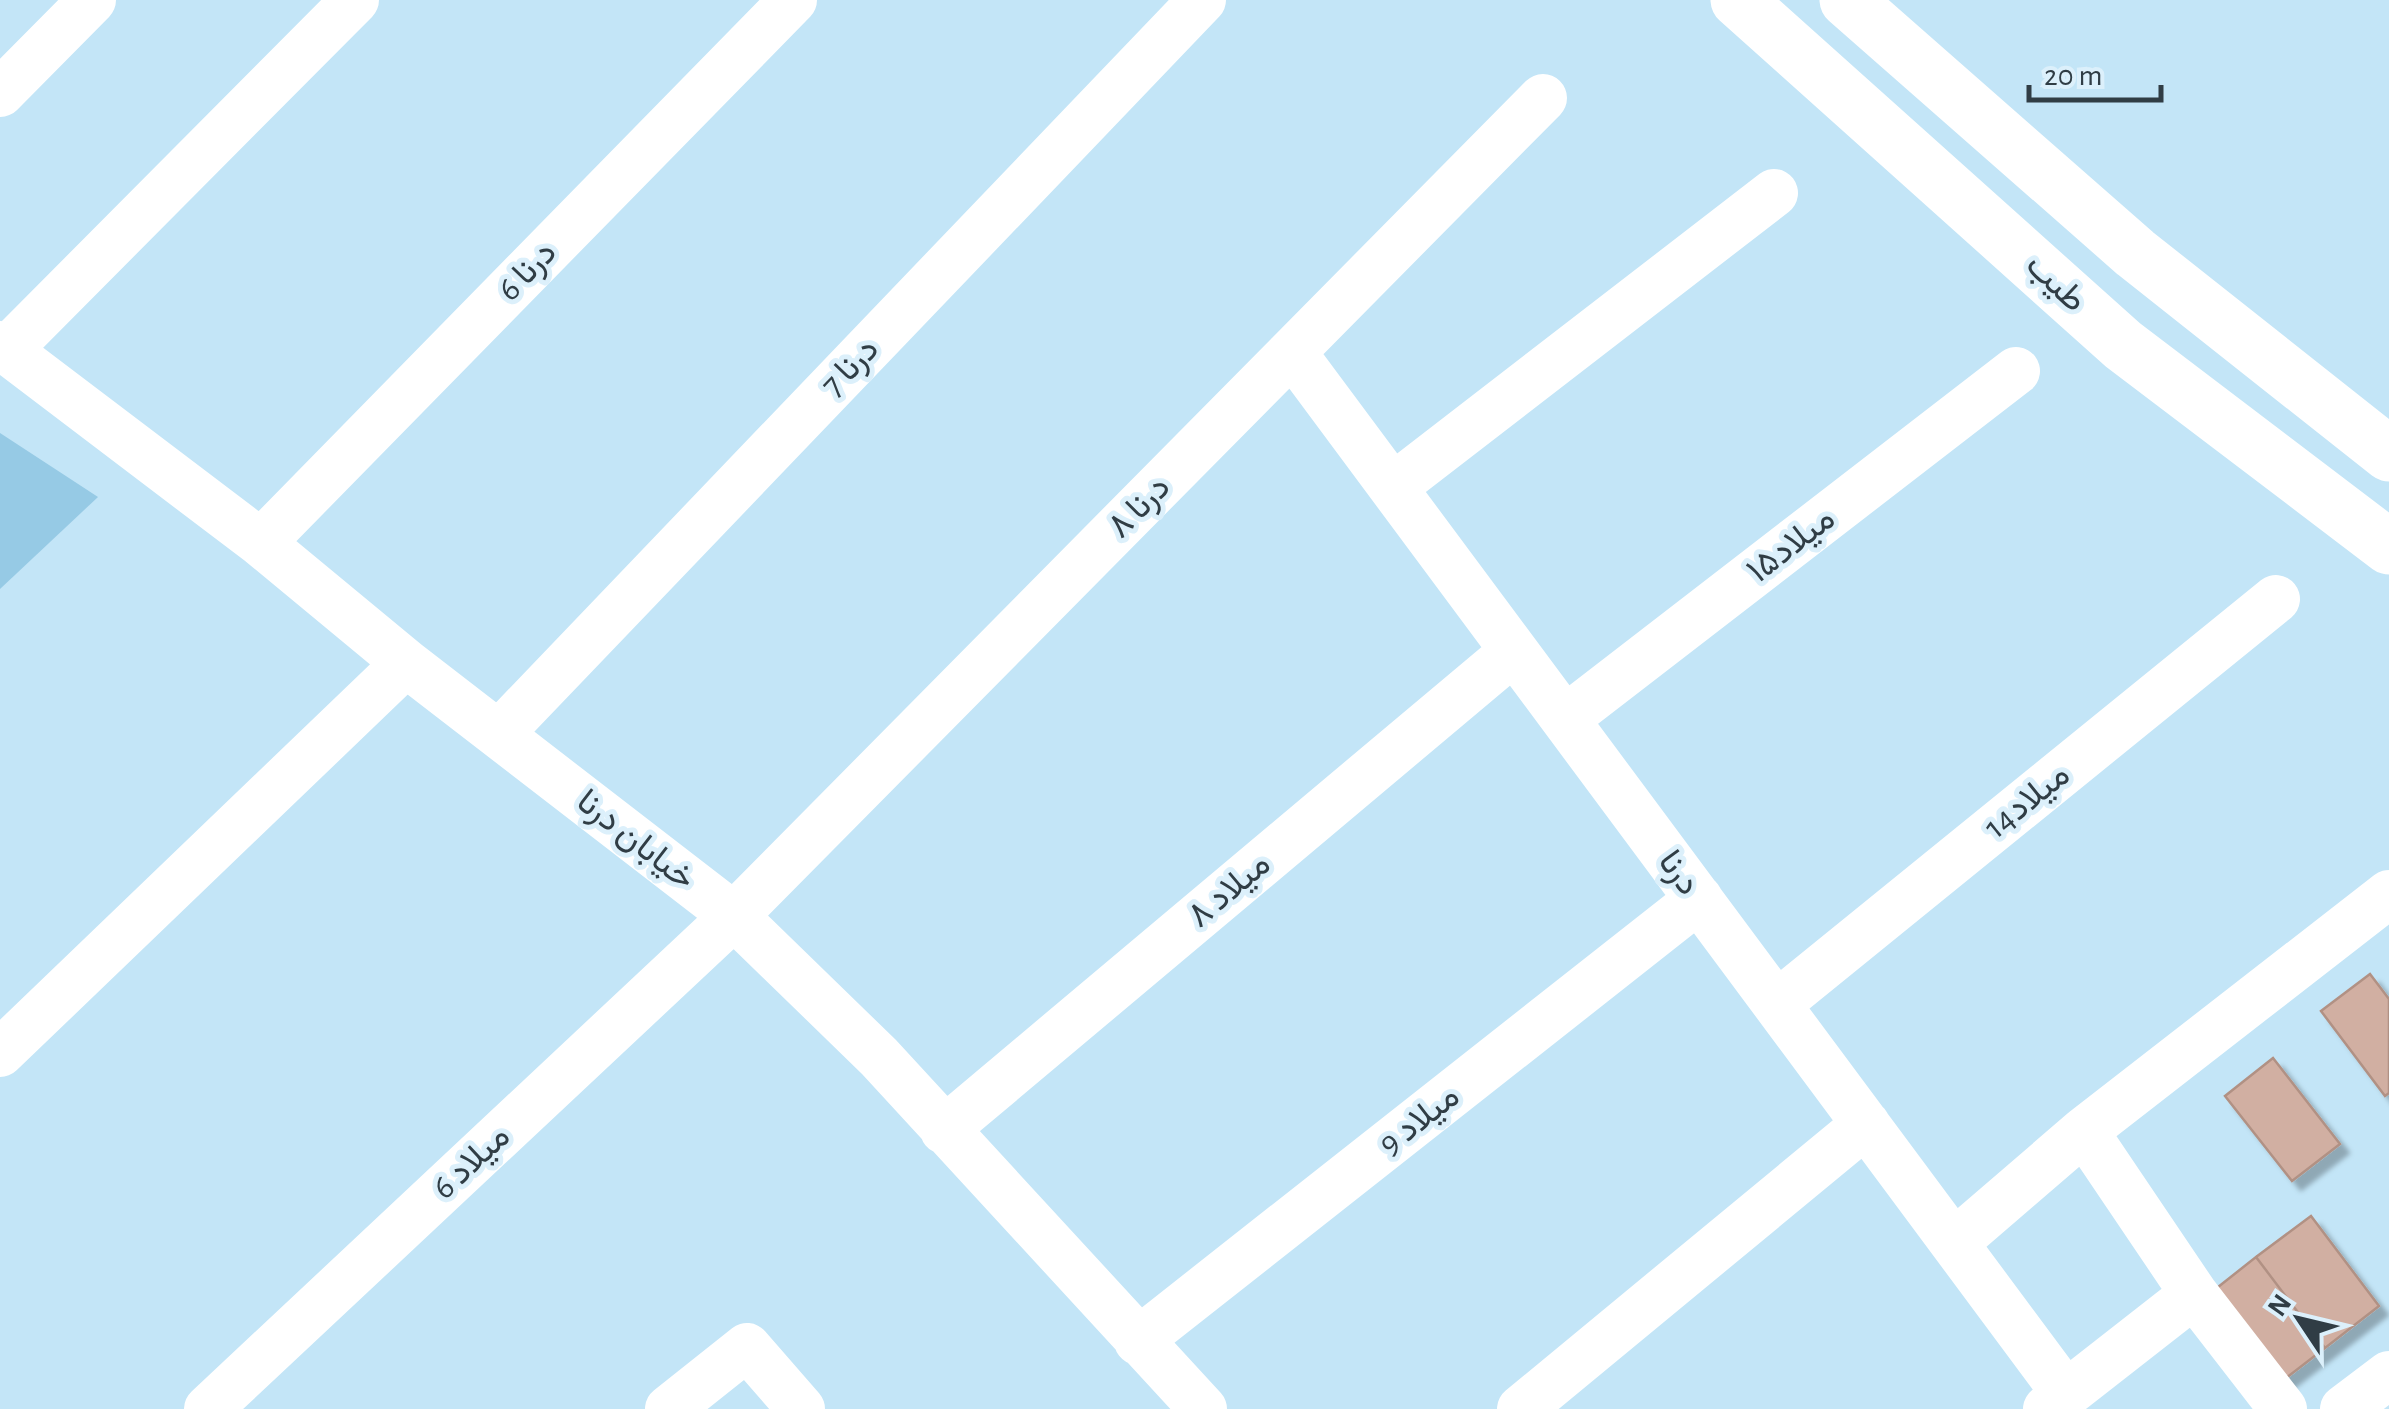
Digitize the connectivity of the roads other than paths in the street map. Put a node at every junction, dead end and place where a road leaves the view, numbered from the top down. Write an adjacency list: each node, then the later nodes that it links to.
1 (92, 0): 7 (street)
2 (355, 0): 10 (street)
3 (793, 0): 15 (street, درنا 6)
4 (1202, 0): 21 (street, درنا 7)
5 (1738, 0): 16 (main road, طیب)
6 (1847, 0): 13 (main road)
7 (0, 93)
8 (1544, 98): 11 (street, درنا ۸)
9 (1774, 193): 14 (street)
10 (4, 348): 15 (street, خیابان درنا)
11 (1292, 352): 14 (street, درنا); 24 (street, درنا ۸)
12 (2016, 371): 20 (street, میلاد۱۵)
13 (2389, 454)
14 (1393, 486): 18 (street, درنا)
15 (261, 543): 19 (street, خیابان درنا)
16 (2389, 547)
17 (2276, 598): 25 (street, میلاد14)
18 (1514, 651): 20 (street, درنا); 28 (street, میلاد ۸)
19 (406, 663): 21 (street, خیابان درنا); 26 (street)
20 (1566, 719): 23 (street, درنا)
21 (499, 734): 24 (street, خیابان درنا)
22 (2389, 894): 29 (street)
23 (1699, 900): 25 (street, درنا); 32 (street, میلاد 9)
24 (734, 916): 28 (street, خیابان درنا); 36 (street, میلاد 6)
25 (1777, 1004): 27 (street, درنا)
26 (0, 1053)
27 (1866, 1124): 30 (street, درنا); 39 (street)
28 (944, 1130): 32 (street, خیابان درنا)
29 (2084, 1131): 30 (street); 31 (street)
30 (1954, 1243): 34 (street, درنا)
31 (2194, 1294): 34 (street); 40 (street)
32 (1138, 1342): 35 (street, خیابان درنا)
33 (2389, 1375): 41 (street)
34 (2057, 1402)
35 (1190, 1405)
36 (208, 1409)
37 (669, 1409): 38 (street)
38 (801, 1409)
39 (1521, 1409)
40 (2283, 1409)
41 (2344, 1409)

